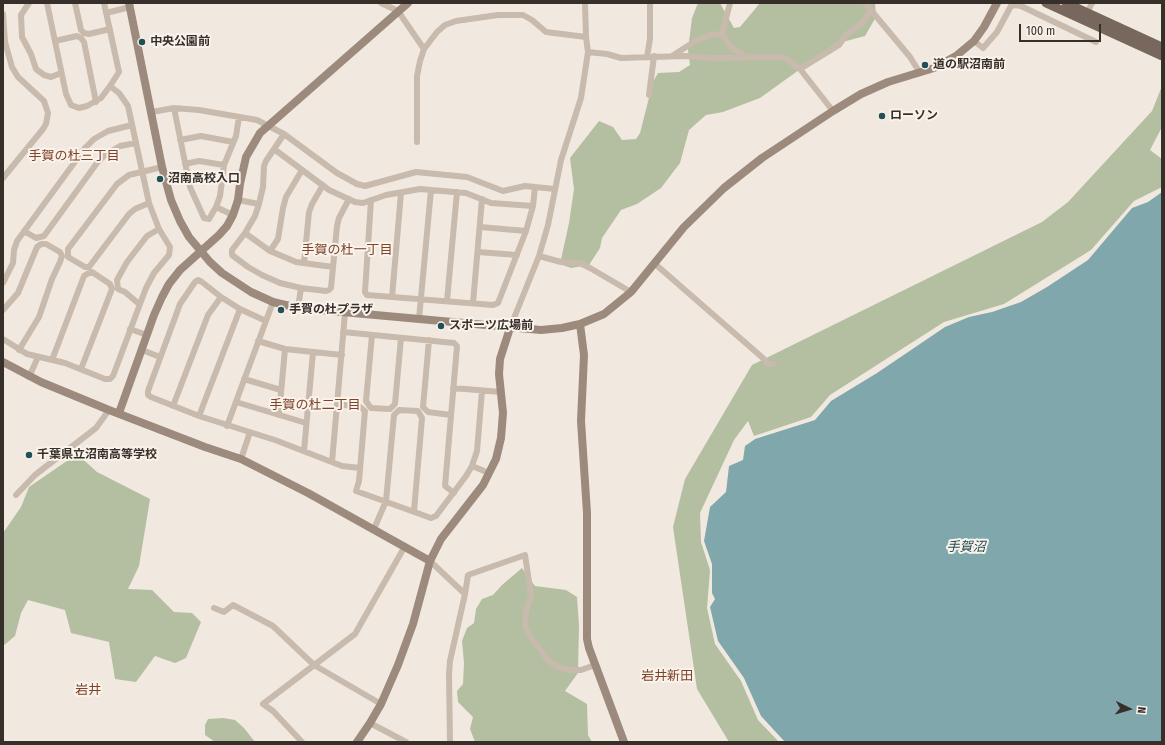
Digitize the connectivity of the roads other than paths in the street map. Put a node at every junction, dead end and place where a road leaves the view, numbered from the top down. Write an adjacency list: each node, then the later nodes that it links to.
1 (29, 3): 37 (street)
2 (46, 3): 25 (street)
3 (75, 3): 22 (street)
4 (104, 3): 19 (street)
5 (381, 3): 17 (street)
6 (408, 3): 17 (street)
7 (586, 3): 24 (street)
8 (650, 3): 31 (street)
9 (730, 3): 23 (street)
10 (865, 3): 16 (street)
11 (997, 3): 26 (street)
12 (1046, 3): 21 (main road)
13 (1066, 3): 18 (main road)
14 (1092, 3): 18 (street)
15 (129, 5): 19 (street); 44 (street)
16 (871, 10): 36 (street); 38 (street)
17 (398, 11): 29 (street); 47 (street)
18 (1087, 12): 21 (main road)
19 (106, 13): 22 (street)
20 (3, 14): 59 (street)
21 (1107, 26): 28 (main road); 34 (main road)
22 (110, 29): 39 (street)
23 (722, 34): 33 (street); 35 (street)
24 (586, 37): 29 (street); 30 (street)
25 (55, 41): 37 (street); 41 (street)
26 (974, 41): 27 (street); 38 (street)
27 (1096, 42)
28 (1162, 47)
29 (424, 50): 51 (street)
30 (588, 52): 31 (street); 62 (street)
31 (647, 56): 32 (street)
32 (654, 56): 33 (street); 40 (street)
33 (672, 56): 35 (street)
34 (1162, 56)
35 (746, 57): 36 (street)
36 (800, 69): 43 (street)
37 (62, 73): 41 (street)
38 (920, 73): 43 (street)
39 (110, 86): 41 (street); 46 (street)
40 (649, 95)
41 (96, 102)
42 (174, 108): 44 (street); 45 (street); 49 (street)
43 (833, 111): 86 (street)
44 (152, 112): 56 (street)
45 (239, 117): 47 (street); 50 (street)
46 (132, 125): 52 (street); 77 (street)
47 (267, 126): 48 (street); 68 (street)
48 (284, 134): 53 (street); 61 (street)
49 (180, 140): 50 (street); 54 (street)
50 (233, 142): 55 (street)
51 (417, 142)
52 (136, 143): 58 (street); 77 (street)
53 (274, 148): 57 (street); 71 (street)
54 (185, 164): 55 (street); 73 (street)
55 (224, 165): 73 (street)
56 (162, 167): 58 (street); 80 (street)
57 (302, 170): 60 (street); 81 (street)
58 (141, 171): 70 (street); 70 (street)
59 (3, 178)
60 (323, 185): 66 (street); 85 (street)
61 (535, 187): 62 (street); 72 (street)
62 (555, 189): 84 (street)
63 (431, 190): 64 (street); 65 (street); 93 (street)
64 (457, 192): 67 (street); 94 (street)
65 (401, 193): 69 (street); 92 (street)
66 (349, 199): 69 (street); 87 (street)
67 (482, 199): 72 (street); 75 (street)
68 (238, 200): 71 (street); 74 (street)
69 (371, 200): 92 (street)
70 (149, 203): 76 (street)
71 (259, 204): 79 (street)
72 (533, 206): 78 (street)
73 (216, 207): 74 (street)
74 (233, 214): 80 (street)
75 (480, 227): 78 (street); 82 (street)
76 (159, 229): 97 (street); 97 (street)
77 (24, 231): 88 (street)
78 (526, 231): 83 (street)
79 (245, 233): 81 (street); 89 (street)
80 (200, 251): 95 (street); 108 (street)
81 (270, 251): 85 (street)
82 (478, 252): 83 (street); 96 (street)
83 (517, 255): 96 (street)
84 (539, 256): 90 (street); 105 (street)
85 (304, 263): 87 (street)
86 (654, 263): 90 (street); 123 (street)
87 (333, 267): 89 (street)
88 (3, 283)
89 (301, 288): 98 (street)
90 (630, 292): 104 (street)
91 (221, 297): 99 (street); 120 (street); 133 (street)
92 (392, 297): 93 (street)
93 (421, 299): 94 (street); 102 (street)
94 (447, 301): 96 (street)
95 (273, 302): 98 (street); 103 (street)
96 (473, 303)
97 (139, 304): 106 (street)
98 (298, 308): 101 (street)
99 (240, 309): 103 (street); 138 (street)
100 (3, 310): 115 (street)
101 (345, 313): 102 (street); 107 (street)
102 (419, 319): 105 (street)
103 (266, 321): 113 (street)
104 (580, 324): 105 (street); 158 (street)
105 (510, 328): 130 (street)
106 (130, 329): 108 (street); 124 (street)
107 (343, 332): 109 (street); 118 (street)
108 (147, 335): 116 (street)
109 (372, 335): 110 (street); 110 (street)
110 (401, 338): 112 (street)
111 (3, 339): 115 (street)
112 (430, 340): 127 (street); 137 (street)
113 (258, 341): 114 (street); 126 (street)
114 (285, 349): 117 (street); 128 (street)
115 (19, 350): 119 (street)
116 (142, 350): 120 (street); 135 (street)
117 (313, 352): 118 (street); 139 (street)
118 (342, 355): 132 (street)
119 (38, 357): 121 (street); 125 (street)
120 (160, 358): 133 (street)
121 (52, 360): 124 (street); 124 (street)
122 (3, 362): 125 (street)
123 (773, 364)
124 (81, 369)
125 (29, 377): 134 (street)
126 (244, 379): 128 (street); 131 (street)
127 (453, 388): 129 (street); 137 (street)
128 (281, 390): 136 (street)
129 (482, 391): 130 (street); 145 (street)
130 (501, 392): 147 (street)
131 (236, 402): 136 (street); 140 (street)
132 (337, 404): 144 (street); 146 (street)
133 (173, 406): 138 (street)
134 (109, 410): 135 (street); 149 (street)
135 (119, 413): 143 (street)
136 (279, 415): 139 (street)
137 (451, 415): 148 (street)
138 (199, 416): 140 (street)
139 (306, 423): 142 (street)
140 (227, 426): 141 (street)
141 (250, 432): 142 (street); 143 (street)
142 (304, 451): 144 (street)
143 (242, 459): 152 (street)
144 (332, 462): 146 (street)
145 (472, 466): 147 (street); 148 (street)
146 (360, 468): 150 (street)
147 (490, 473): 154 (street)
148 (454, 493): 151 (street)
149 (16, 495)
150 (386, 501): 151 (street); 151 (street); 152 (street)
151 (414, 511)
152 (374, 529): 153 (street)
153 (405, 546): 154 (street); 157 (street)
154 (430, 561): 155 (street); 159 (street)
155 (465, 594): 158 (street); 164 (street)
156 (214, 608): 157 (street)
157 (314, 665): 159 (street); 161 (street)
158 (595, 665): 165 (street)
159 (381, 704): 160 (street)
160 (370, 723): 162 (street); 163 (street)
161 (302, 742)
162 (357, 742)
163 (406, 742)
164 (450, 742)
165 (624, 742)

